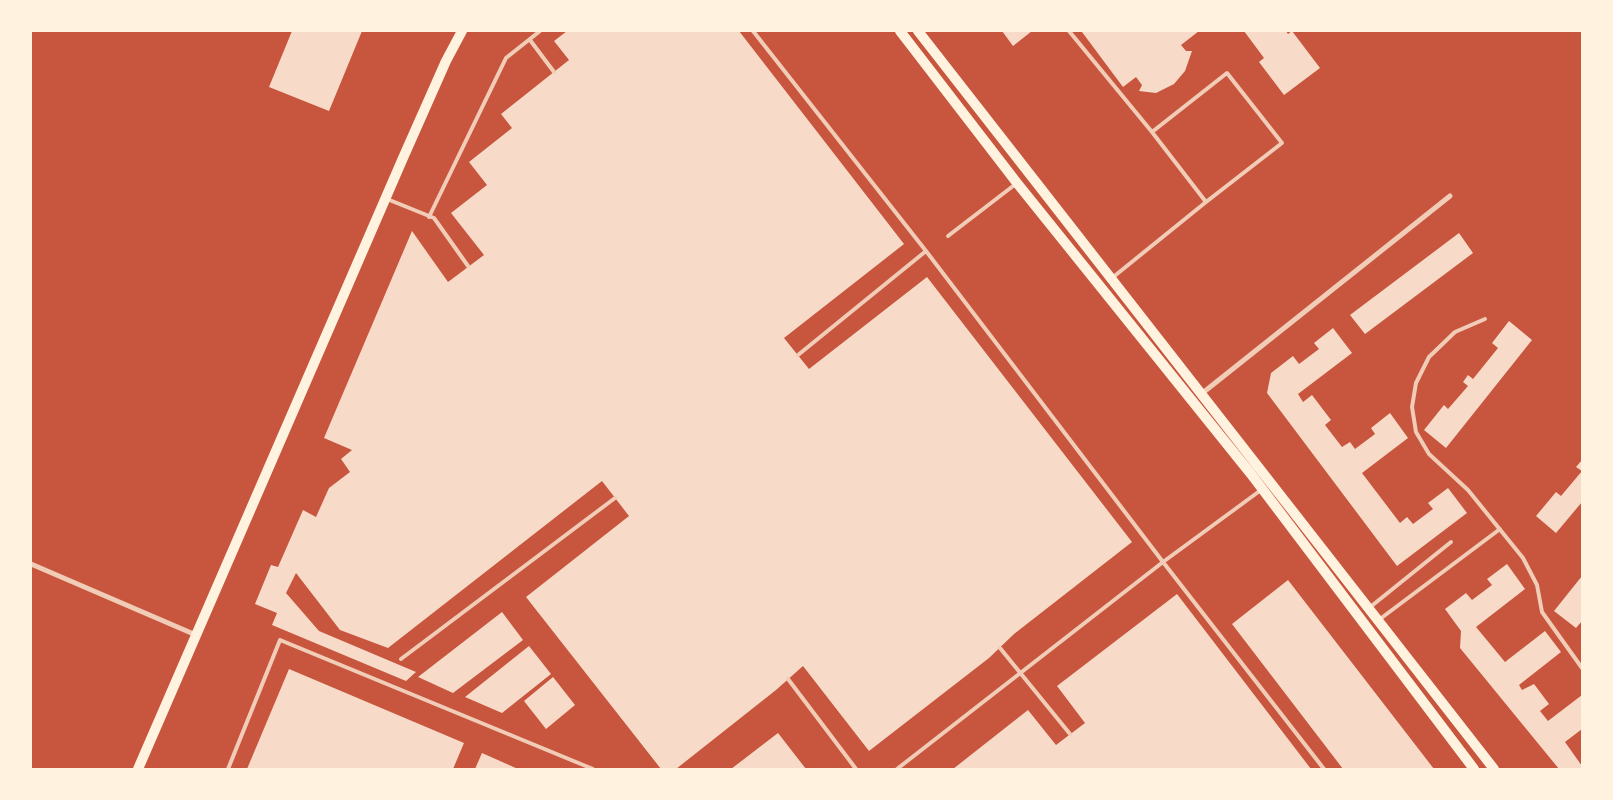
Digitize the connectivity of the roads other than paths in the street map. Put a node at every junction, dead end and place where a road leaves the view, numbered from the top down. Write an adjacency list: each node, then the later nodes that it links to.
1 (462, 31): 12 (main road)
2 (540, 31): 7 (lane)
3 (753, 31): 16 (lane)
4 (900, 31): 10 (main road)
5 (918, 31): 18 (main road)
6 (1069, 31): 9 (lane)
7 (530, 40): 8 (lane); 14 (lane)
8 (554, 72)
9 (1152, 132): 13 (lane); 13 (lane)
10 (1018, 183): 15 (lane); 22 (main road)
11 (1450, 196): 21 (street)
12 (385, 198): 14 (lane); 32 (main road)
13 (1206, 202): 18 (lane)
14 (429, 216): 17 (lane)
15 (948, 236)
16 (926, 251): 20 (lane); 28 (lane)
17 (468, 266)
18 (1112, 278): 21 (main road)
19 (1485, 319): 26 (lane)
20 (798, 355)
21 (1202, 393): 22 (street); 23 (main road)
22 (1192, 400): 24 (main road)
23 (1271, 482): 24 (lane); 30 (main road)
24 (1262, 489): 28 (lane); 45 (main road)
25 (615, 498): 34 (lane)
26 (1500, 529): 31 (lane); 35 (lane)
27 (1451, 542): 30 (lane)
28 (1163, 562): 36 (lane); 44 (lane)
29 (31, 564): 32 (street)
30 (1368, 608): 31 (main road)
31 (1378, 620): 46 (main road)
32 (196, 635): 39 (main road)
33 (1000, 648): 36 (lane)
34 (401, 659)
35 (1582, 668)
36 (1020, 673): 38 (lane); 43 (lane)
37 (788, 679): 42 (lane)
38 (1070, 734)
39 (138, 769)
40 (228, 769): 41 (lane)
41 (593, 769)
42 (856, 769)
43 (897, 769)
44 (1324, 769)
45 (1474, 769)
46 (1494, 769)

